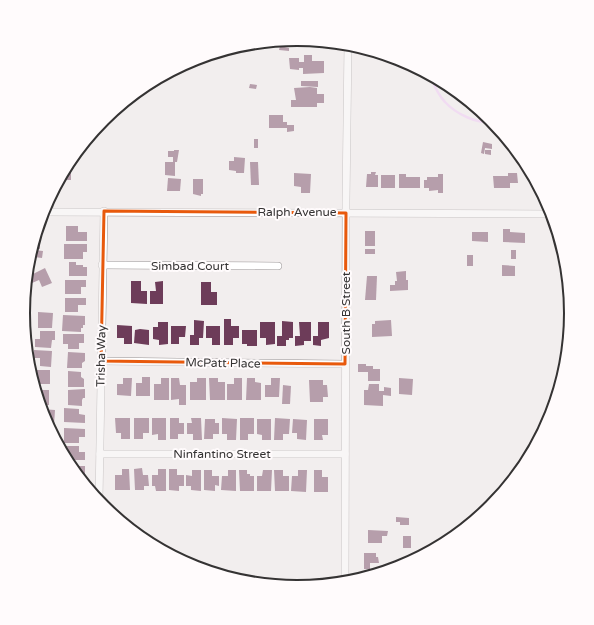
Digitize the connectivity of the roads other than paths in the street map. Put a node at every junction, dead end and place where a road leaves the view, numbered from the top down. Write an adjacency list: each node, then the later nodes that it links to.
1 (348, 51): 4 (street, South B Street)
2 (49, 212): 3 (street, Ralph Avenue)
3 (104, 212): 4 (street, Ralph Avenue); 6 (street, Trisha Way)
4 (346, 213): 5 (street, Ralph Avenue); 9 (street, South B Street)
5 (545, 214)
6 (102, 265): 7 (street, Simbad Court); 8 (street, Trisha Way)
7 (278, 266)
8 (101, 361): 9 (street, McPatt Place); 10 (street, Trisha Way)
9 (345, 364): 11 (street, South B Street)
10 (100, 454): 11 (street, Ninfantino Street); 12 (street, Trisha Way)
11 (345, 454): 13 (street, South B Street)
12 (99, 492)
13 (345, 575)

